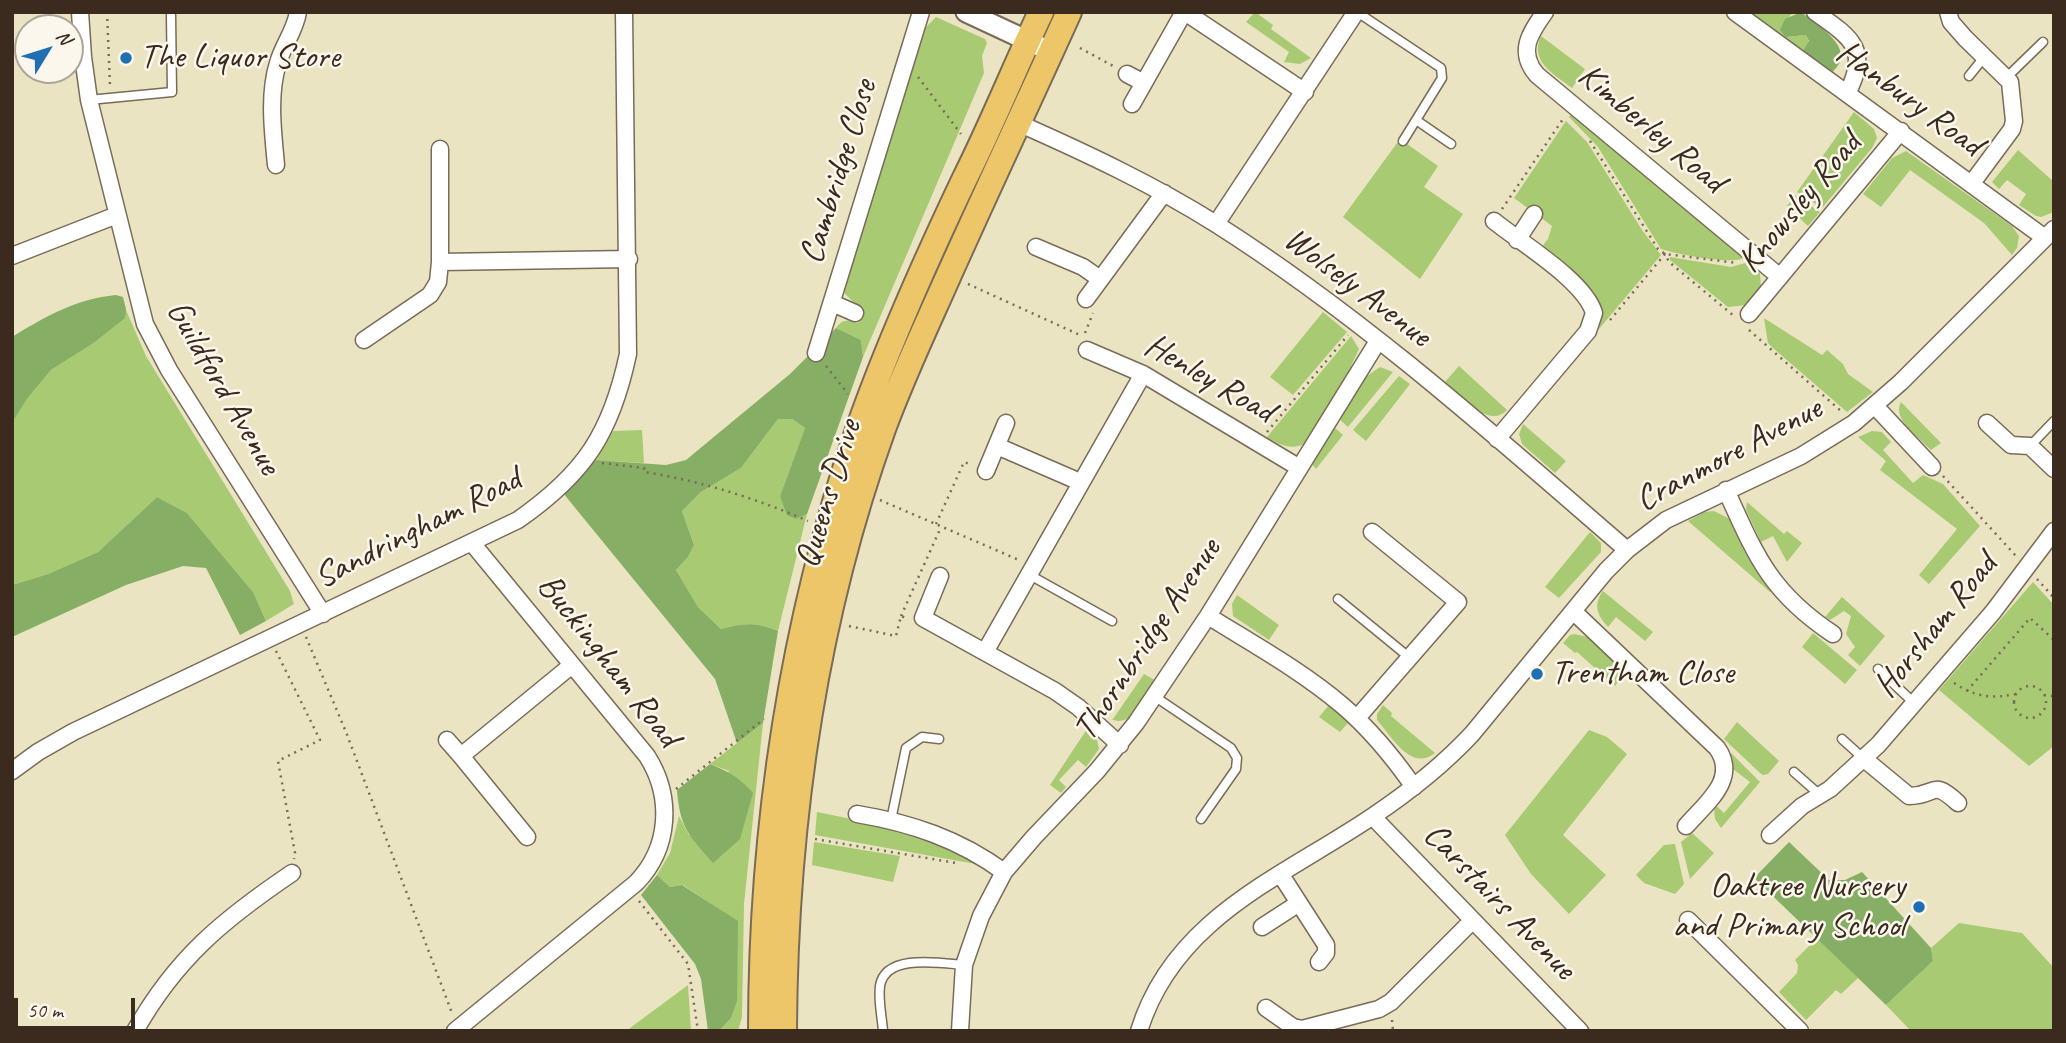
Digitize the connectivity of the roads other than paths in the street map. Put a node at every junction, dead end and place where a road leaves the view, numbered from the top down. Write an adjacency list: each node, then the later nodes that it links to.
1 (80, 12): 25 (street, Guildford Avenue)
2 (298, 12): 33 (street)
3 (624, 12): 44 (street, Sandringham Road)
4 (921, 12): 49 (street, Cambridge Close)
5 (966, 12): 15 (street)
6 (1041, 12): 15 (main road, Queens Drive)
7 (1069, 12): 17 (main road, Queens Drive)
8 (1184, 12): 22 (street); 23 (street)
9 (1357, 12): 23 (street); 27 (lane)
10 (1545, 12): 46 (street, Kimberley Road)
11 (1735, 12): 24 (street, Hanbury Road)
12 (1815, 12): 24 (street)
13 (1948, 12): 18 (street)
14 (171, 15): 25 (lane)
15 (1028, 40): 17 (street); 119 (main road, Queens Drive)
16 (2043, 42): 21 (lane)
17 (1051, 52): 28 (main road, Queens Drive)
18 (1985, 56): 20 (lane); 21 (street)
19 (1127, 74): 22 (street)
20 (1969, 76)
21 (2007, 77): 34 (street)
22 (1144, 83): 26 (street)
23 (1305, 92): 39 (street)
24 (1847, 94): 29 (street, Hanbury Road)
25 (89, 100): 37 (street, Guildford Avenue)
26 (1132, 104)
27 (1416, 120): 30 (lane); 31 (lane)
28 (1018, 123): 35 (street, Wolsely Avenue); 120 (main road, Queens Drive)
29 (1900, 131): 34 (street, Hanbury Road); 46 (street, Knowsley Road)
30 (1403, 141)
31 (1451, 144)
32 (440, 149): 45 (street)
33 (276, 165)
34 (1972, 183): 40 (street, Hanbury Road)
35 (1164, 194): 39 (street, Wolsely Avenue); 47 (street)
36 (1534, 214): 41 (street)
37 (117, 215): 43 (street); 78 (street, Guildford Avenue)
38 (1494, 221): 41 (street)
39 (1216, 224): 53 (street, Wolsely Avenue)
40 (2049, 233): 57 (street, Cranmore Avenue)
41 (1517, 240): 61 (street)
42 (1036, 247): 47 (street)
43 (12, 256)
44 (629, 259): 45 (street); 72 (street, Sandringham Road)
45 (440, 262): 52 (street)
46 (1780, 277): 51 (street, Knowsley Road)
47 (1100, 279): 48 (street)
48 (1086, 299)
49 (832, 303): 50 (street, Cambridge Close); 55 (street, Cambridge Close)
50 (855, 313)
51 (1749, 314)
52 (364, 340)
53 (1378, 341): 61 (street, Wolsely Avenue); 64 (street, Thornbridge Avenue)
54 (1087, 350): 56 (street, Henley Road)
55 (816, 353)
56 (1143, 374): 64 (street, Henley Road); 68 (street)
57 (1875, 406): 65 (street); 69 (street, Cranmore Avenue)
58 (2054, 421): 63 (lane)
59 (1006, 423): 62 (street)
60 (1987, 424): 63 (street)
61 (1497, 439): 73 (street, Wolsely Avenue)
62 (997, 446): 67 (street); 68 (street)
63 (2030, 446): 66 (street)
64 (1298, 467): 79 (street, Thornbridge Avenue)
65 (1932, 467)
66 (2054, 469)
67 (986, 471)
68 (1080, 482): 74 (street)
69 (1726, 490): 73 (street, Cranmore Avenue); 81 (street)
70 (1372, 531): 83 (street)
71 (2054, 531): 87 (street, Horsham Road)
72 (472, 543): 78 (street, Sandringham Road); 84 (street, Buckingham Road)
73 (1627, 550): 77 (street, Cranmore Avenue)
74 (1030, 570): 80 (lane); 82 (street)
75 (940, 576): 82 (street)
76 (1338, 599): 83 (lane)
77 (1573, 611): 97 (street, Cranmore Avenue); 104 (street)
78 (323, 614): 95 (street, Sandringham Road)
79 (1208, 616): 86 (street, Thornbridge Avenue); 88 (street)
80 (1112, 621)
81 (1833, 634)
82 (985, 652): 92 (street)
83 (1410, 658): 88 (street)
84 (572, 665): 93 (street); 117 (street, Buckingham Road)
85 (1878, 669): 87 (lane)
86 (1154, 696): 92 (street, Thornbridge Avenue); 102 (lane)
87 (1914, 703): 94 (street, Horsham Road)
88 (1357, 718): 97 (street)
89 (939, 738): 103 (lane)
90 (1842, 739): 94 (lane)
91 (447, 740): 93 (street)
92 (1120, 745): 107 (street, Thornbridge Avenue)
93 (461, 756): 106 (street)
94 (1863, 758): 98 (street, Horsham Road); 99 (street)
95 (12, 771)
96 (1794, 772): 98 (lane)
97 (1414, 787): 101 (street, Cranmore Avenue)
98 (1820, 795): 105 (street, Horsham Road)
99 (1958, 803)
100 (857, 814): 103 (street)
101 (1373, 817): 109 (street, Cranmore Avenue); 112 (street, Carstairs Avenue)
102 (1201, 819)
103 (891, 820): 107 (street)
104 (1686, 826)
105 (1770, 835)
106 (527, 837)
107 (1004, 872): 115 (street, Thornbridge Avenue)
108 (292, 873): 118 (street)
109 (1281, 875): 110 (street); 123 (street, Cranmore Avenue)
110 (1299, 903): 113 (street); 114 (street)
111 (1688, 920): 125 (street)
112 (1472, 921): 116 (street); 124 (street, Carstairs Avenue)
113 (1262, 927)
114 (1319, 962)
115 (964, 965): 121 (lane); 122 (street, Thornbridge Avenue)
116 (1266, 1008)
117 (458, 1029)
118 (135, 1031)
119 (761, 1031)
120 (784, 1031)
121 (883, 1031)
122 (961, 1031)
123 (1139, 1031)
124 (1580, 1031)
125 (1800, 1031)

